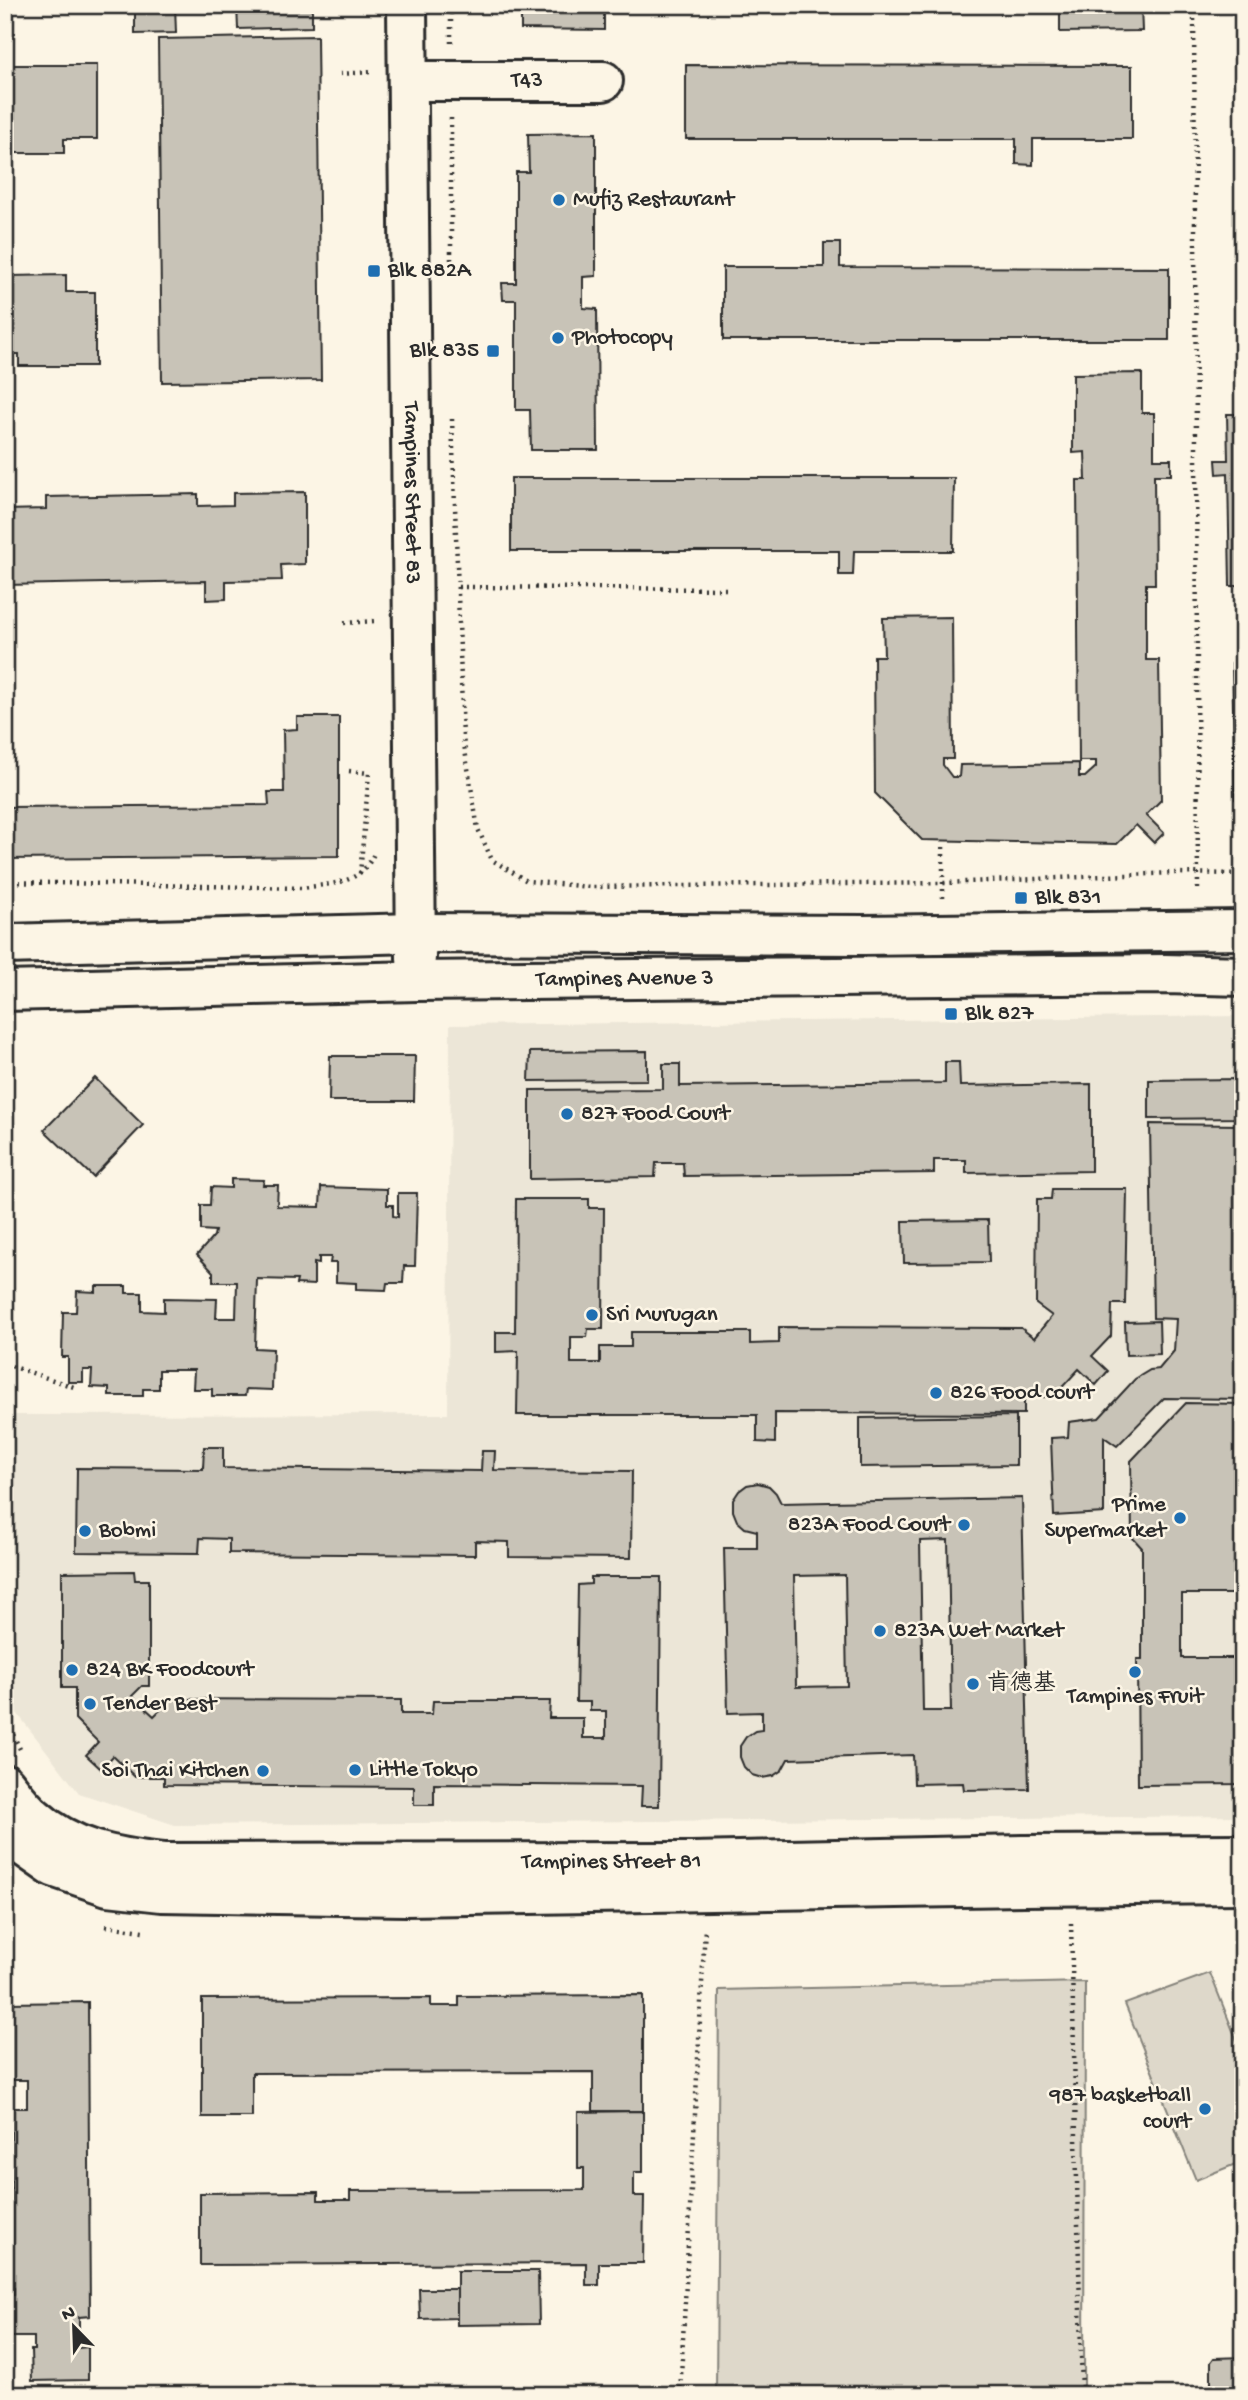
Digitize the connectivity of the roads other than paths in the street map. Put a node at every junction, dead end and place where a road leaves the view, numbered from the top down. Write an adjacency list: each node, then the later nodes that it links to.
1 (407, 5): 2 (street, Tampines Street 83)
2 (408, 81): 3 (street, T43); 5 (street, Tampines Street 83)
3 (603, 81)
4 (1243, 930): 5 (street, Tampines Avenue 3)
5 (416, 933): 6 (street, Tampines Avenue 3); 8 (street, Tampines Street 83)
6 (5, 944)
7 (1243, 976): 8 (street, Tampines Avenue 3)
8 (417, 981): 9 (street, Tampines Avenue 3)
9 (5, 991)
10 (5, 1784): 12 (street, Tampines Street 81)
11 (5, 1829): 13 (street, Tampines Street 81)
12 (1243, 1854)
13 (1243, 1884)

